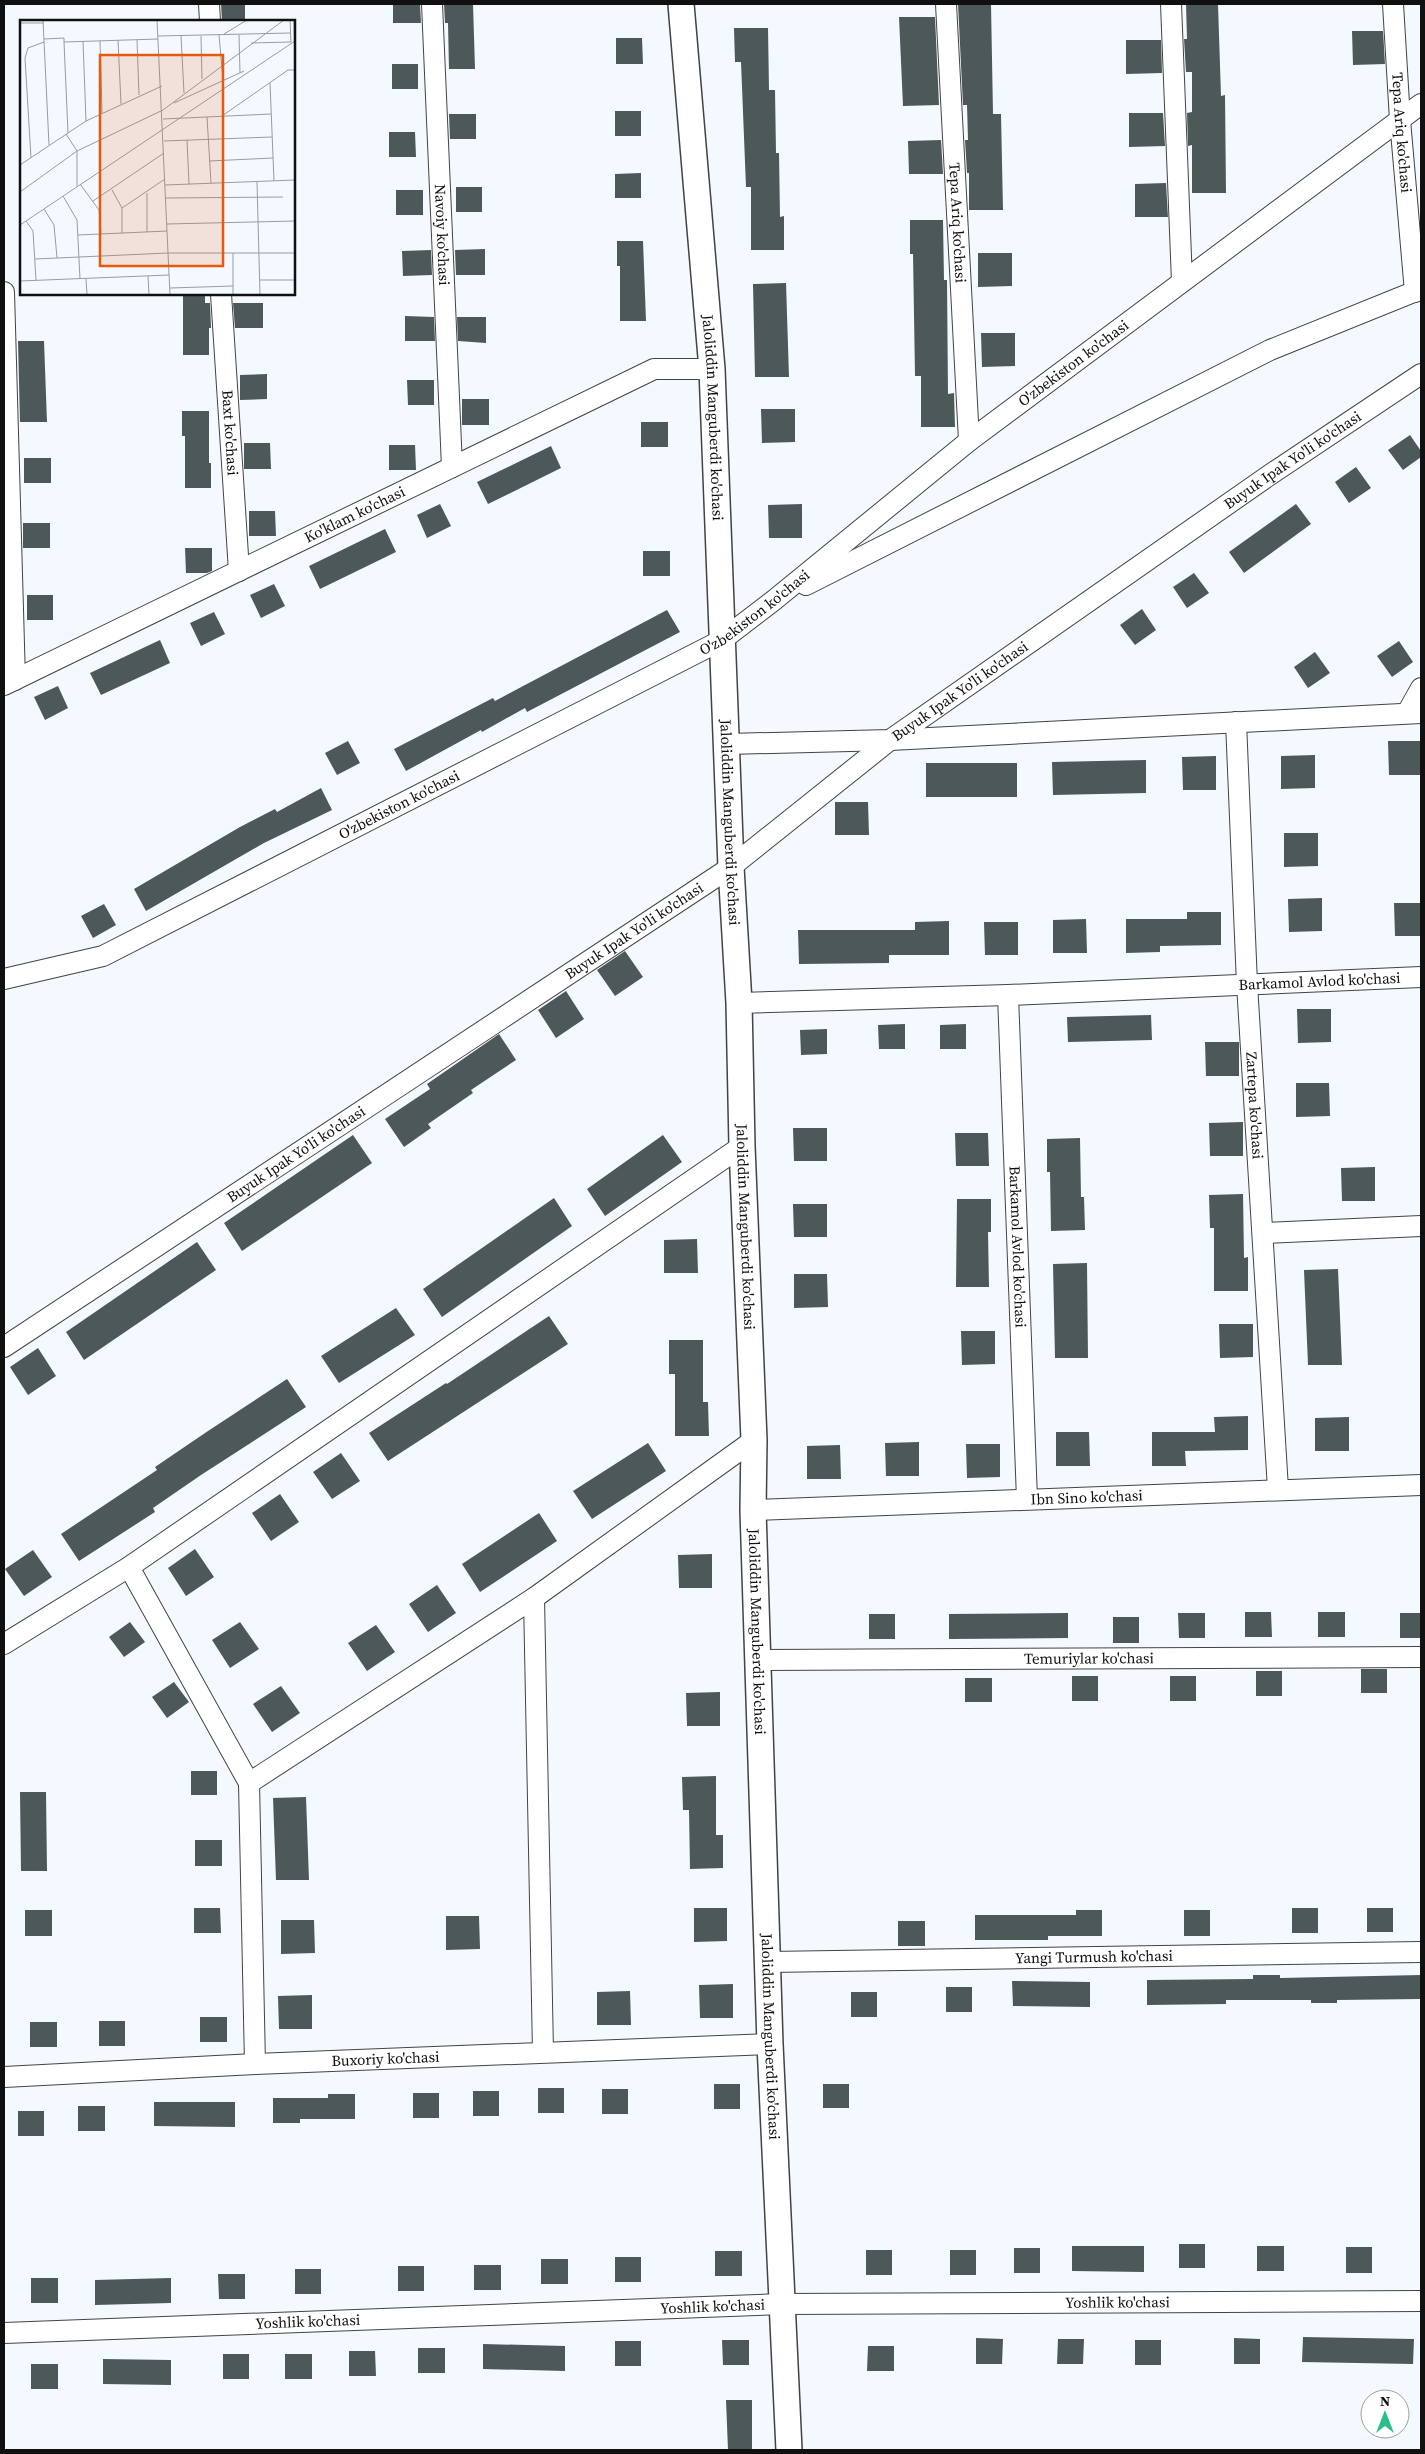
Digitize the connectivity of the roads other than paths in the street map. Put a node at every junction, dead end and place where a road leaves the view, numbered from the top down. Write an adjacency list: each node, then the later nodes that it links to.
1 (209, 4): 7 (street)
2 (432, 4): 17 (street, Navoiy ko'chasi)
3 (681, 4): 14 (street, Jaloliddin Manguberdi ko'chasi)
4 (946, 4): 16 (street, Tepa Ariq ko'chasi)
5 (1171, 4): 10 (street)
6 (1393, 4): 9 (street, Tepa Ariq ko'chasi)
7 (210, 20)
8 (1421, 104): 9 (street, O'zbekiston ko'chasi)
9 (1400, 120): 10 (street, O'zbekiston ko'chasi); 11 (street, Tepa Ariq ko'chasi)
10 (1182, 282): 16 (street, O'zbekiston ko'chasi)
11 (1418, 291): 19 (street)
12 (4, 292): 21 (street)
13 (221, 295): 18 (street, Baxt ko'chasi)
14 (712, 369): 17 (street, Ko'klam ko'chasi); 20 (street, Jaloliddin Manguberdi ko'chasi)
15 (1421, 374): 25 (street, Buyuk Ipak Yo'li ko'chasi)
16 (969, 441): 19 (street, O'zbekiston ko'chasi)
17 (452, 467): 18 (street, Ko'klam ko'chasi)
18 (239, 571): 21 (street, Ko'klam ko'chasi)
19 (773, 601): 20 (street, O'zbekiston ko'chasi)
20 (722, 640): 26 (street, Jaloliddin Manguberdi ko'chasi); 29 (street, O'zbekiston ko'chasi)
21 (9, 683)
22 (1421, 688): 23 (street)
23 (1414, 713): 24 (street)
24 (1236, 722): 25 (street); 30 (street, Zartepa ko'chasi)
25 (890, 740): 26 (street); 27 (street, Buyuk Ipak Yo'li ko'chasi)
26 (728, 744): 27 (street, Jaloliddin Manguberdi ko'chasi)
27 (731, 867): 32 (street, Jaloliddin Manguberdi ko'chasi); 36 (street, Buyuk Ipak Yo'li ko'chasi)
28 (1421, 977): 30 (street, Barkamol Avlod ko'chasi)
29 (4, 979)
30 (1247, 984): 31 (street, Barkamol Avlod ko'chasi); 35 (street, Zartepa ko'chasi)
31 (1008, 995): 32 (street, Barkamol Avlod ko'chasi); 40 (street, Barkamol Avlod ko'chasi)
32 (739, 1003): 33 (street, Jaloliddin Manguberdi ko'chasi)
33 (742, 1146): 37 (street, Jaloliddin Manguberdi ko'chasi); 42 (street)
34 (1421, 1226): 35 (street)
35 (1263, 1233): 39 (street, Zartepa ko'chasi)
36 (4, 1347)
37 (754, 1440): 41 (street, Jaloliddin Manguberdi ko'chasi); 43 (street)
38 (1421, 1485): 39 (street, Ibn Sino ko'chasi)
39 (1278, 1489): 40 (street, Ibn Sino ko'chasi)
40 (1027, 1499): 41 (street, Ibn Sino ko'chasi)
41 (753, 1510): 46 (street, Jaloliddin Manguberdi ko'chasi)
42 (128, 1567): 44 (street); 47 (street)
43 (534, 1598): 47 (street); 51 (street)
44 (4, 1644)
45 (1421, 1657): 46 (street, Temuriylar ko'chasi)
46 (758, 1660): 49 (street, Jaloliddin Manguberdi ko'chasi)
47 (249, 1783): 52 (street)
48 (1421, 1952): 49 (street, Yangi Turmush ko'chasi)
49 (768, 1962): 50 (street, Jaloliddin Manguberdi ko'chasi)
50 (770, 2044): 51 (street, Buxoriy ko'chasi); 55 (street, Jaloliddin Manguberdi ko'chasi)
51 (543, 2052): 52 (street, Buxoriy ko'chasi)
52 (255, 2064): 53 (street, Buxoriy ko'chasi)
53 (4, 2077)
54 (1421, 2301): 55 (street, Yoshlik ko'chasi)
55 (783, 2304): 56 (street, Yoshlik ko'chasi); 57 (street, Jaloliddin Manguberdi ko'chasi)
56 (4, 2333)
57 (789, 2450)

